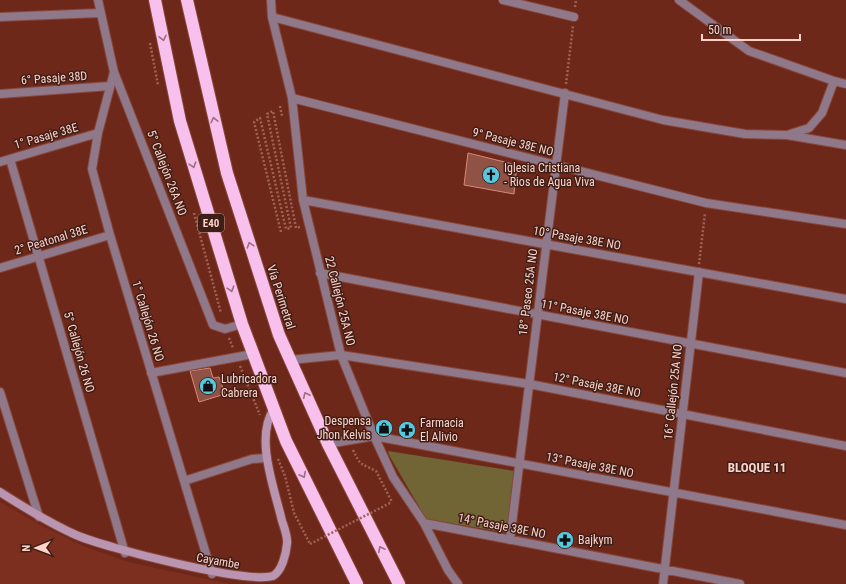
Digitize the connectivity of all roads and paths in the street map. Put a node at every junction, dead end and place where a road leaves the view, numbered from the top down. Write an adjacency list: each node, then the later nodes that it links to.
1 (98, 0): 8 (street, 5° Callejón 26A NO)
2 (155, 0): 42 (highway, E40, one-way to 42)
3 (187, 0): 46 (highway, Vía Perimetral / E40, one-way to 3)
4 (271, 0): 9 (street, 22 Callejón 25A NO)
5 (503, 0): 11 (street)
6 (576, 0): 11 (path)
7 (679, 0): 13 (street)
8 (100, 13): 10 (street); 12 (street, 5° Callejón 26A NO)
9 (272, 17): 16 (street); 18 (street, 22 Callejón 25A NO)
10 (0, 18)
11 (574, 18): 16 (path)
12 (114, 72): 15 (street, 1° Callejón 26 NO); 42 (street, 5° Callejón 26A NO)
13 (834, 81): 14 (street); 22 (street)
14 (846, 84)
15 (110, 86): 17 (street, 6° Pasaje 38D); 21 (street, 1° Callejón 26 NO)
16 (565, 93): 22 (street); 26 (street, 18° Paseo 25A NO)
17 (0, 94)
18 (292, 98): 26 (street, 9° Pasaje 38E NO); 28 (street, 22 Callejón 25A NO)
19 (280, 106): 20 (path)
20 (283, 121)
21 (98, 133): 24 (street, 1° Pasaje 38E); 34 (street, 1° Callejón 26 NO)
22 (787, 135): 23 (street)
23 (846, 145)
24 (10, 159): 25 (street, 1° Pasaje 38E); 36 (street, 5° Callejón 26 NO)
25 (0, 162)
26 (556, 165): 29 (street, 9° Pasaje 38E NO); 35 (street, 18° Paseo 25A NO)
27 (292, 178): 30 (path)
28 (303, 200): 35 (street, 10° Pasaje 38E NO); 39 (street, 22 Callejón 25A NO)
29 (706, 203): 32 (street, 9° Pasaje 38E NO); 38 (path)
30 (298, 213)
31 (299, 220): 33 (path)
32 (846, 224)
33 (281, 232)
34 (110, 235): 36 (street, 2° Peatonal 38E); 47 (street, 1° Callejón 26 NO)
35 (546, 244): 38 (street, 10° Pasaje 38E NO); 41 (street, 18° Paseo 25A NO)
36 (39, 256): 37 (street, 2° Peatonal 38E); 67 (street, 5° Callejón 26 NO)
37 (0, 268)
38 (698, 272): 40 (street, 10° Pasaje 38E NO); 43 (street, 16° Callejón 25A NO)
39 (320, 273): 41 (street, 11° Pasaje 38E NO); 45 (street, 22 Callejón 25A NO)
40 (846, 299)
41 (538, 315): 43 (street, 11° Pasaje 38E NO); 49 (street, 18° Paseo 25A NO)
42 (242, 324): 44 (highway, E40)
43 (690, 344): 48 (street, 11° Pasaje 38E NO); 52 (street, 16° Callejón 25A NO)
44 (253, 354): 47 (street); 51 (highway, E40)
45 (341, 355): 46 (street, 12° Pasaje 38E NO); 49 (street, 12° Pasaje 38E NO); 53 (street, 22 Callejón 25A NO)
46 (290, 360): 55 (highway, Vía Perimetral / E40, one-way to 46)
47 (151, 373): 59 (street, 1° Callejón 26 NO)
48 (846, 373)
49 (529, 384): 52 (street, 12° Pasaje 38E NO); 58 (street, 18° Paseo 25A NO)
50 (0, 392): 63 (street)
51 (274, 409): 57 (street, Cayambe); 70 (highway, E40, one-way to 70)
52 (682, 414): 56 (street, 12° Pasaje 38E NO); 61 (street, 16° Callejón 25A NO)
53 (374, 436): 54 (street, 13° Pasaje 38E NO); 58 (street, 13° Pasaje 38E NO); 64 (street, 22 Callejón 25A NO)
54 (348, 440): 55 (street, 13° Pasaje 38E NO); 62 (path, bridge)
55 (328, 444): 71 (highway, Vía Perimetral / E40, one-way to 55)
56 (846, 446)
57 (267, 458): 59 (street); 69 (street, Cayambe)
58 (519, 463): 61 (street, 13° Pasaje 38E NO); 66 (street, 18° Paseo 25A NO)
59 (184, 481): 69 (street, 1° Callejón 26 NO)
60 (0, 492): 63 (street, Cayambe)
61 (674, 493): 65 (street, 13° Pasaje 38E NO); 68 (street, 16° Callejón 25A NO)
62 (294, 513)
63 (39, 517): 67 (street, Cayambe)
64 (424, 523): 66 (street, 14° Pasaje 38E NO); 72 (street, 22 Callejón 25A NO)
65 (846, 525)
66 (510, 540): 68 (street, 14° Pasaje 38E NO)
67 (125, 553): 69 (street, Cayambe)
68 (665, 569): 73 (street, 16° Callejón 25A NO); 74 (street, 14° Pasaje 38E NO)
69 (212, 574)
70 (357, 584)
71 (399, 584)
72 (458, 584)
73 (663, 584)
74 (740, 584)

